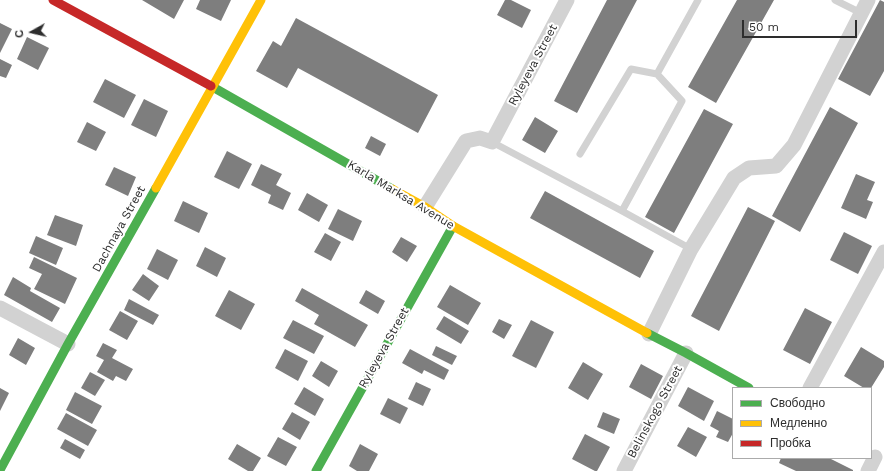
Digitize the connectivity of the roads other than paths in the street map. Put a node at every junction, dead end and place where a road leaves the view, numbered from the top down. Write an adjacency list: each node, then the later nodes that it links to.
1 (53, 0): 8 (street, Karla Marksa Avenue)
2 (261, 0): 8 (street, Dachnaya Street)
3 (567, 0): 9 (street, Ryleyeva Street)
4 (698, 0): 7 (lane)
5 (835, 0): 6 (lane)
6 (864, 6): 14 (street)
7 (657, 74): 10 (lane); 12 (lane)
8 (213, 87): 11 (street, Karla Marksa Avenue); 18 (street, Dachnaya Street)
9 (492, 142): 11 (street); 12 (lane)
10 (580, 154)
11 (425, 208): 13 (street, Karla Marksa Avenue)
12 (622, 211): 14 (lane)
13 (452, 226): 17 (street, Karla Marksa Avenue); 24 (street, Ryleyeva Street)
14 (691, 250): 17 (street)
15 (884, 252): 21 (street)
16 (0, 308): 18 (street)
17 (649, 334): 19 (street, Karla Marksa Avenue)
18 (68, 344): 23 (street, Dachnaya Street)
19 (686, 353): 20 (street, Karla Marksa Avenue); 25 (street, Belinskogo Street)
20 (747, 387)
21 (811, 387)
22 (877, 458): 26 (street)
23 (0, 470)
24 (316, 471)
25 (624, 471)
26 (868, 471)

